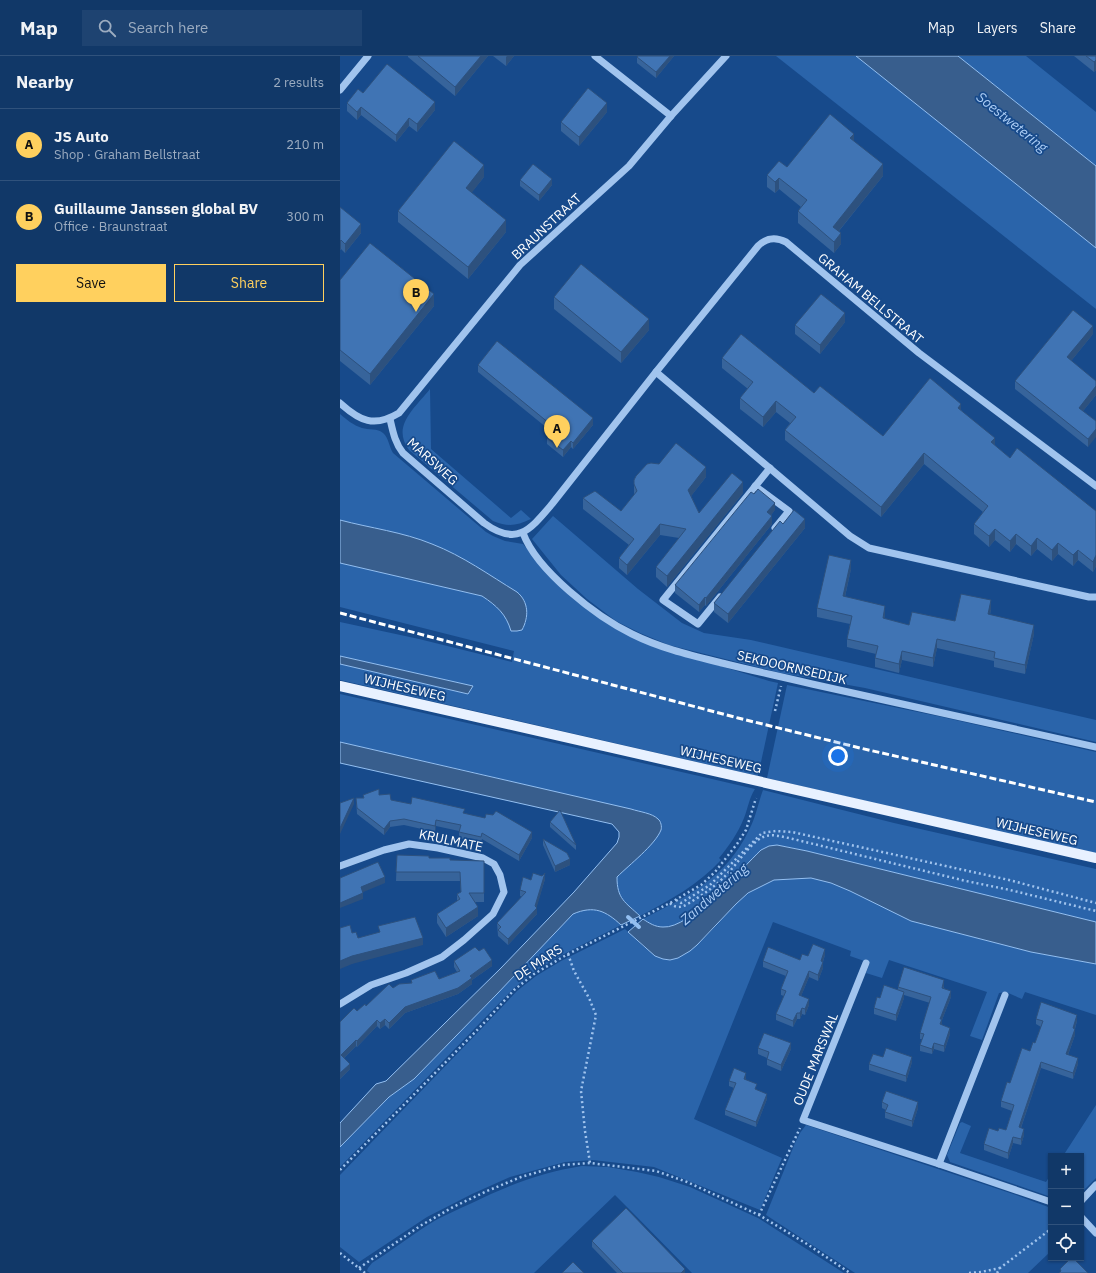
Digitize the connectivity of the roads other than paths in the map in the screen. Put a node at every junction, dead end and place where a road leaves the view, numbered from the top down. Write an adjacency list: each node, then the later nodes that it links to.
1 (368, 56): 4 (street)
2 (595, 56): 5 (street)
3 (726, 56): 5 (street, BRAUNSTRAAT)
4 (340, 90)
5 (671, 116): 8 (street, BRAUNSTRAAT)
6 (656, 372): 9 (street); 11 (street, GRAHAM BELLSTRAAT); 12 (street, GRAHAM BELLSTRAAT)
7 (340, 403): 8 (street)
8 (390, 419): 12 (street, MARSWEG)
9 (770, 468): 10 (street); 15 (street)
10 (755, 486): 13 (street); 14 (street)
11 (1096, 486)
12 (523, 533): 17 (street, SEKDOORNSEDIJK)
13 (769, 535)
14 (726, 589)
15 (1096, 597)
16 (340, 686): 18 (main road, WIJHESEWEG)
17 (1096, 747)
18 (1096, 858)
19 (340, 866): 22 (street, KRULMATE)
20 (866, 963): 23 (street, OUDE MARSWAL)
21 (1005, 995): 23 (street)
22 (340, 1004)
23 (939, 1164): 26 (street, OUDE MARSWAL)
24 (1096, 1186): 25 (street)
25 (1084, 1198)
26 (1048, 1201)
27 (1084, 1221): 28 (street)
28 (1096, 1233)

